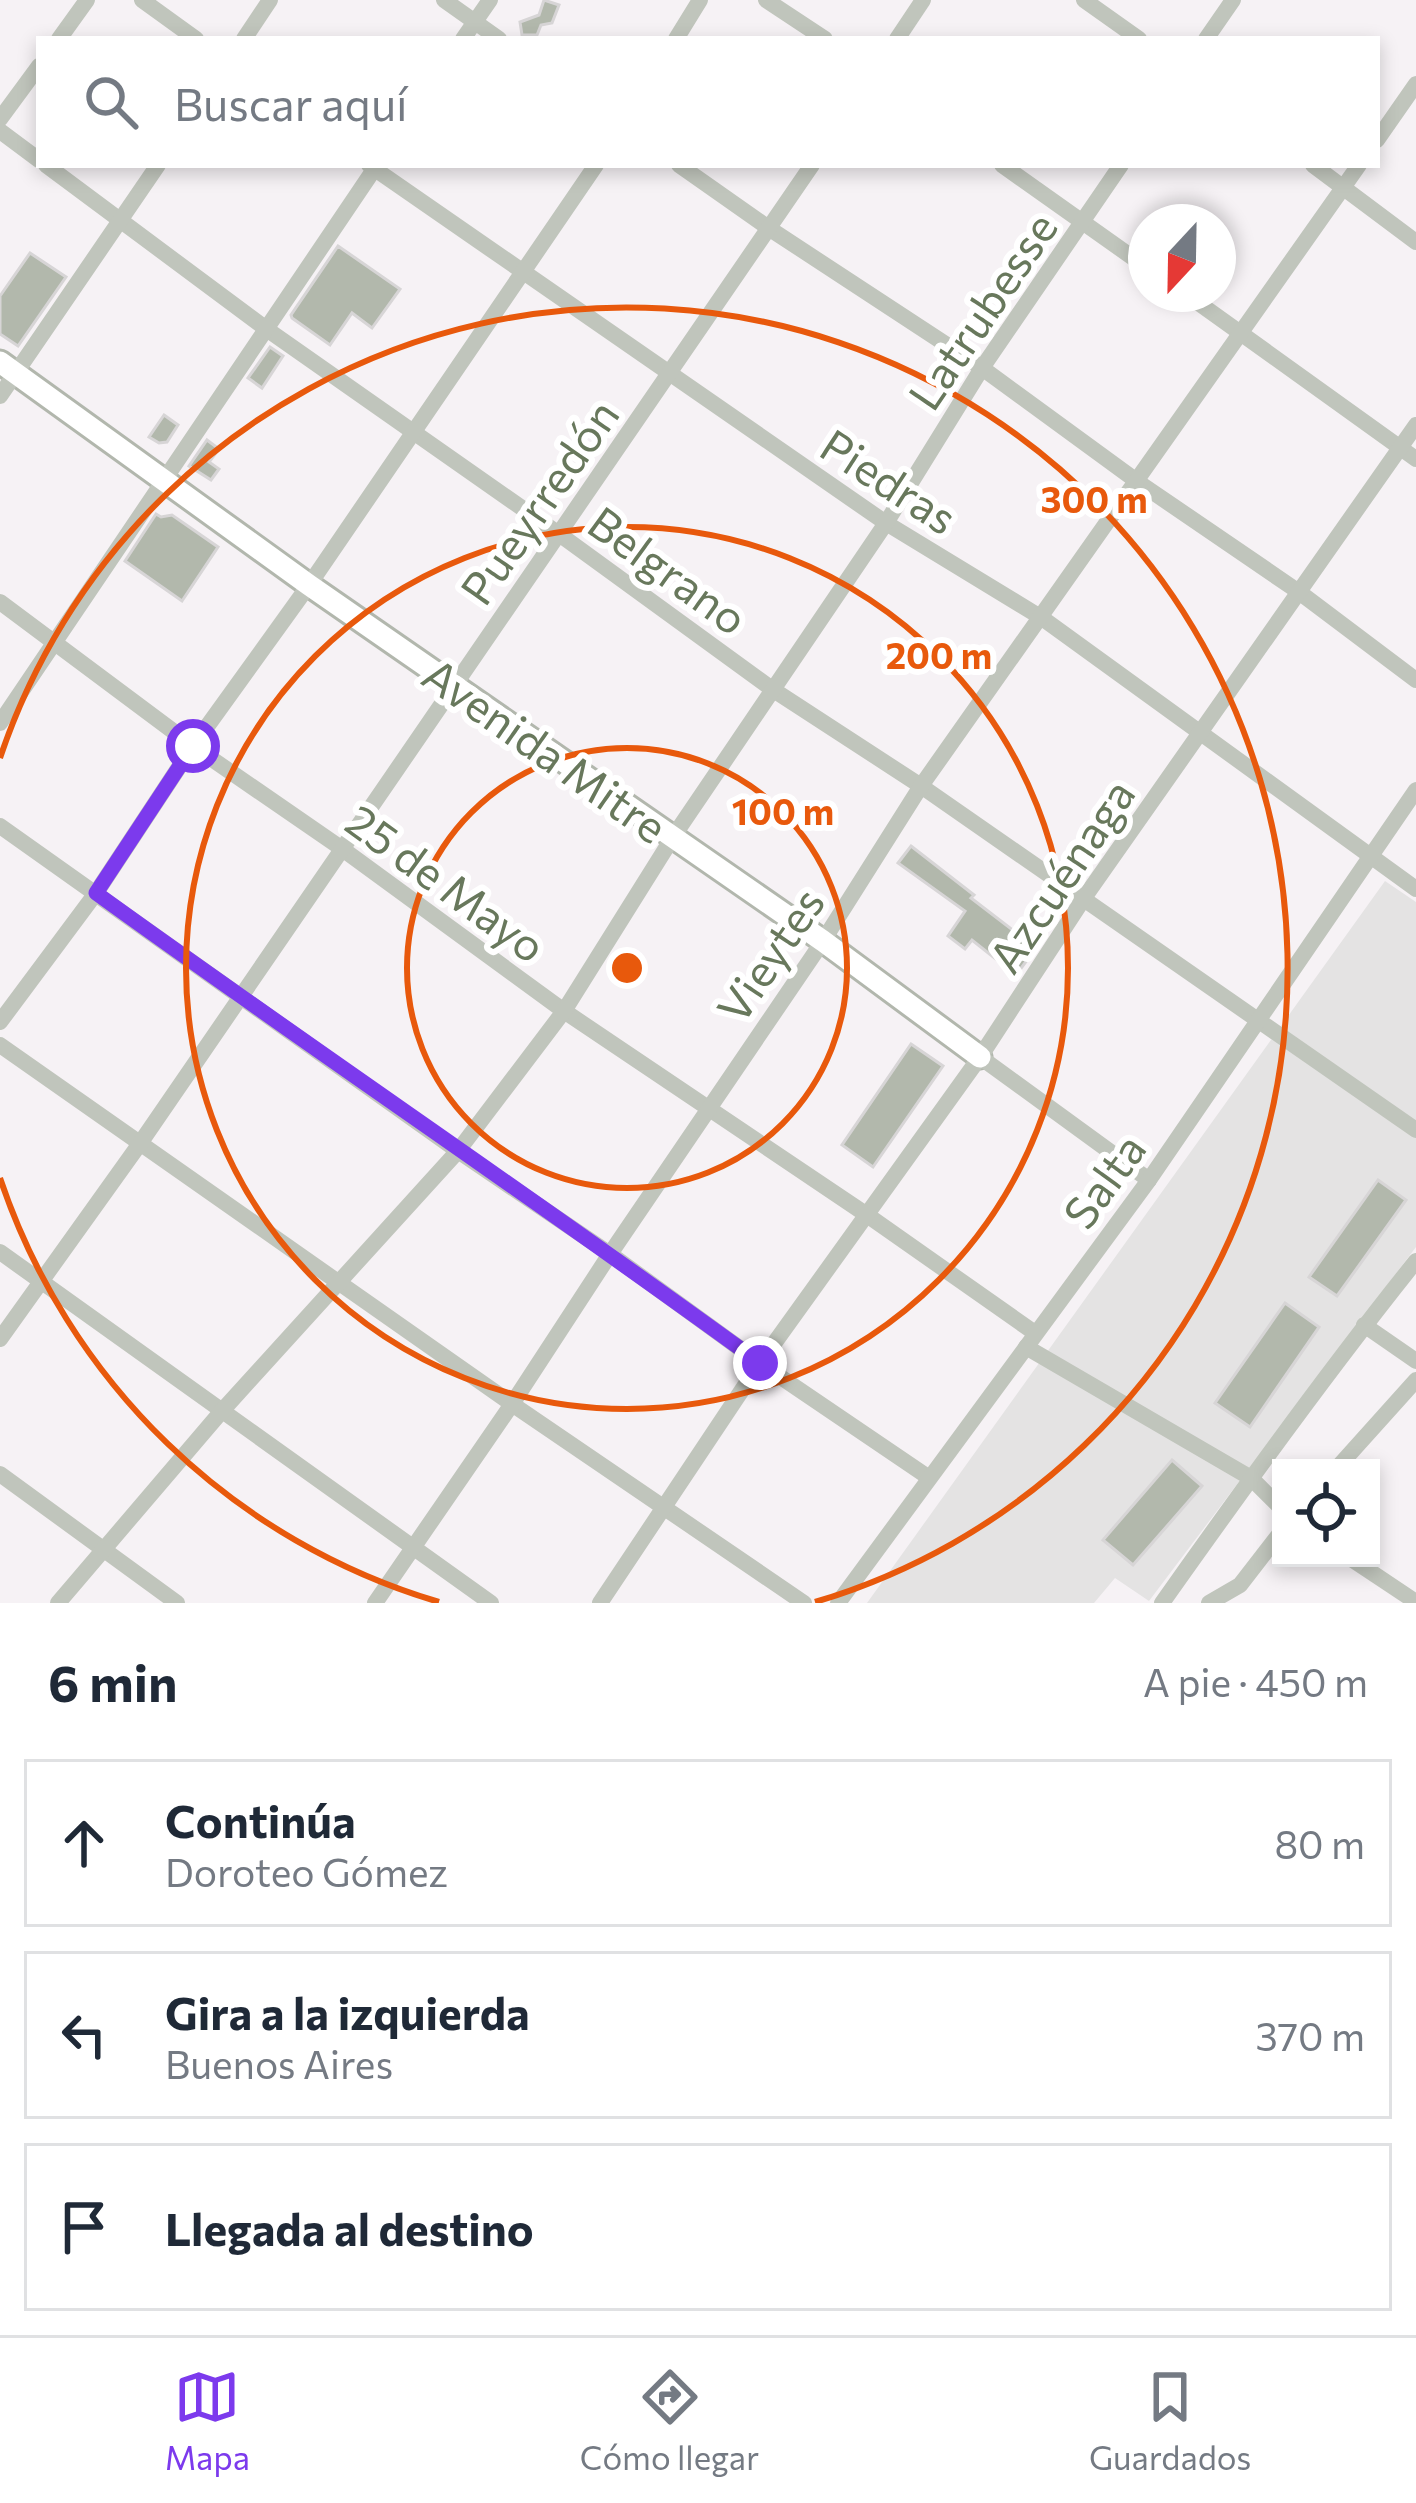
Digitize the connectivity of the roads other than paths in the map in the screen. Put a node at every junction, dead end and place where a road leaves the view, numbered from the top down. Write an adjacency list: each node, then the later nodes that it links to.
1 (87, 0): 12 (street)
2 (142, 0): 13 (street)
3 (270, 0): 14 (street)
4 (445, 0): 11 (street)
5 (490, 0): 11 (street)
6 (700, 0): 17 (street)
7 (766, 0): 18 (street)
8 (923, 0): 19 (street)
9 (1084, 0): 20 (street)
10 (1233, 0): 21 (street)
11 (475, 22): 15 (street); 16 (street)
12 (60, 36)
13 (192, 36)
14 (246, 36)
15 (465, 36)
16 (495, 36)
17 (678, 36)
18 (820, 36)
19 (899, 36)
20 (1135, 36)
21 (1208, 36)
22 (36, 70): 24 (street)
23 (1416, 84): 26 (street)
24 (0, 119)
25 (0, 130): 27 (street, Belgrano)
26 (1380, 136)
27 (36, 157)
28 (50, 168): 40 (street, Belgrano)
29 (156, 168): 40 (street)
30 (373, 168): 47 (street)
31 (377, 168): 45 (street, Piedras)
32 (594, 168): 45 (street)
33 (683, 168): 42 (street)
34 (810, 168): 42 (street, Pueyrredón)
35 (1006, 168): 41 (street)
36 (1119, 168): 41 (street, Latrubesse)
37 (1317, 168): 39 (street)
38 (1357, 168): 39 (street, Vieytes)
39 (1344, 187): 43 (street); 48 (street, Vieytes)
40 (120, 221): 47 (street, Belgrano); 49 (street)
41 (1082, 224): 44 (street); 50 (street, Latrubesse)
42 (770, 229): 50 (street); 51 (street, Pueyrredón)
43 (1416, 242)
44 (1128, 255)
45 (523, 272): 51 (street, Piedras); 54 (street)
46 (1213, 312): 48 (street)
47 (265, 328): 54 (street, Belgrano); 57 (street)
48 (1242, 332): 55 (street); 58 (street, Vieytes)
49 (8, 368): 52 (street); 57 (main road, Avenida Mitre)
50 (982, 368): 58 (street); 59 (street, Latrubesse)
51 (670, 374): 59 (street, Piedras); 60 (street, Pueyrredón)
52 (0, 396)
53 (1416, 425): 55 (street, Azcuénaga)
54 (413, 432): 60 (street, Belgrano); 61 (street)
55 (1400, 448): 56 (street); 62 (street, Azcuénaga)
56 (1416, 459)
57 (164, 480): 61 (main road, Avenida Mitre); 65 (street)
58 (1138, 482): 62 (street); 64 (street, Vieytes)
59 (886, 523): 64 (street, Piedras); 68 (street, Latrubesse)
60 (559, 534): 67 (street, Pueyrredón); 68 (street, Belgrano)
61 (309, 585): 67 (main road, Avenida Mitre); 71 (street)
62 (1299, 592): 66 (street); 70 (street, Azcuénaga)
63 (0, 602): 65 (street, 25 de Mayo)
64 (1042, 618): 70 (street, Piedras); 72 (street, Vieytes)
65 (55, 641): 69 (street); 71 (street, 25 de Mayo)
66 (1416, 680)
67 (454, 686): 75 (main road, Avenida Mitre); 76 (street, Pueyrredón)
68 (772, 689): 72 (street, Belgrano); 75 (street, Latrubesse)
69 (0, 722)
70 (1203, 732): 77 (street, Piedras); 80 (street, Azcuénaga)
71 (193, 746): 76 (street, 25 de Mayo); 79 (street)
72 (921, 786): 80 (street, Belgrano); 81 (street, Vieytes)
73 (1416, 790): 77 (street, Salta)
74 (0, 826): 79 (street)
75 (673, 837): 81 (main road, Avenida Mitre); 83 (street, Latrubesse)
76 (341, 848): 82 (street, Pueyrredón); 83 (street, 25 de Mayo)
77 (1372, 854): 78 (street, Piedras); 84 (street, Salta)
78 (1416, 889)
79 (96, 893): 82 (street); 85 (street)
80 (1084, 898): 84 (street, Belgrano); 87 (street, Azcuénaga)
81 (823, 941): 87 (main road, Avenida Mitre); 88 (street, Vieytes)
82 (239, 996): 90 (street, Pueyrredón); 91 (street)
83 (564, 1012): 88 (street, 25 de Mayo); 91 (street, Latrubesse)
84 (1258, 1020): 89 (street, Belgrano); 92 (street, Salta)
85 (0, 1022)
86 (0, 1045): 90 (street)
87 (980, 1057): 92 (street, Avenida Mitre); 93 (street, Azcuénaga)
88 (708, 1109): 93 (street, 25 de Mayo); 95 (street, Vieytes)
89 (1416, 1130)
90 (141, 1142): 97 (street, Pueyrredón); 98 (street)
91 (458, 1151): 95 (street); 98 (street, Latrubesse)
92 (1149, 1180): 101 (street, Salta)
93 (867, 1215): 101 (street, 25 de Mayo); 103 (street, Azcuénaga)
94 (0, 1252): 97 (street)
95 (610, 1254): 103 (street); 105 (street, Vieytes)
96 (1416, 1262): 99 (street)
97 (40, 1280): 100 (street, Pueyrredón); 106 (street)
98 (340, 1283): 105 (street); 106 (street, Latrubesse)
99 (1364, 1325): 102 (street); 110 (street)
100 (0, 1340)
101 (1031, 1340): 109 (street, Salta); 110 (street, 25 de Mayo)
102 (1416, 1361)
103 (760, 1363): 109 (street); 112 (street, Azcuénaga)
104 (1416, 1380): 107 (street)
105 (512, 1404): 112 (street); 115 (street, Vieytes)
106 (221, 1412): 114 (street, Latrubesse); 115 (street)
107 (1345, 1459)
108 (0, 1474): 114 (street)
109 (928, 1478): 124 (street, Salta)
110 (1251, 1478): 111 (street, 25 de Mayo); 125 (street)
111 (1272, 1499)
112 (664, 1508): 122 (street, Azcuénaga); 123 (street)
113 (1272, 1544): 126 (street)
114 (102, 1548): 118 (street, Latrubesse); 119 (street)
115 (413, 1548): 120 (street, Vieytes); 121 (street)
116 (1364, 1567): 117 (street)
117 (1416, 1602)
118 (58, 1603)
119 (177, 1603)
120 (375, 1603)
121 (491, 1603)
122 (600, 1603)
123 (804, 1603)
124 (838, 1603)
125 (1162, 1603)
126 (1209, 1603)

